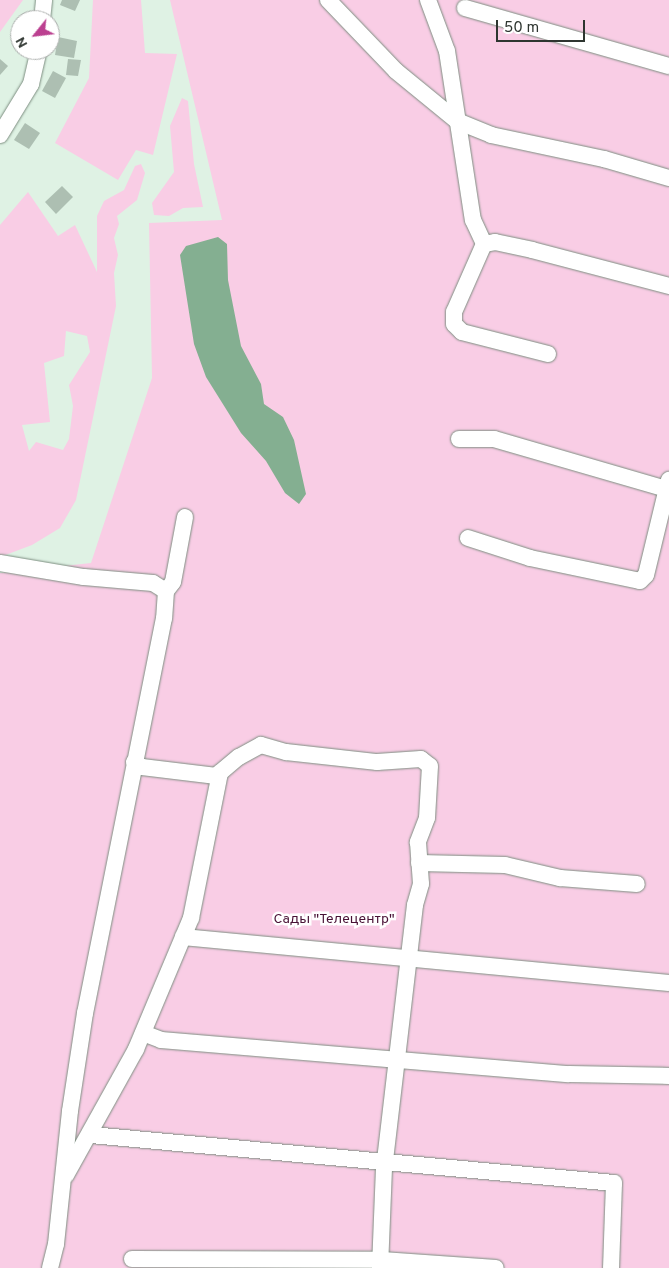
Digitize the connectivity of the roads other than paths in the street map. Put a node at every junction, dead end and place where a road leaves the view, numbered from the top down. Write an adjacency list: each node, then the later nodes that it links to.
1 (328, 0): 6 (street)
2 (428, 0): 6 (street)
3 (465, 8): 5 (street)
4 (37, 60): 7 (street)
5 (669, 66)
6 (457, 121): 8 (street); 9 (street)
7 (0, 135)
8 (669, 178)
9 (484, 244): 10 (street); 11 (street)
10 (669, 286)
11 (548, 354)
12 (459, 438): 13 (street)
13 (667, 484): 15 (street)
14 (185, 517): 17 (street)
15 (468, 538)
16 (0, 564): 17 (street)
17 (166, 591): 18 (street)
18 (134, 762): 19 (street); 30 (street)
19 (220, 773): 20 (street); 22 (street)
20 (419, 863): 21 (street); 23 (street)
21 (637, 884)
22 (183, 937): 23 (street); 25 (street)
23 (410, 958): 24 (street); 26 (street)
24 (669, 983)
25 (144, 1033): 26 (street); 28 (street)
26 (398, 1059): 27 (street); 29 (street)
27 (669, 1076)
28 (91, 1135): 29 (street); 30 (street)
29 (385, 1162): 32 (street); 35 (street)
30 (65, 1176): 33 (street)
31 (132, 1258): 32 (street)
32 (381, 1264): 34 (street)
33 (50, 1268)
34 (496, 1268)
35 (611, 1268)

